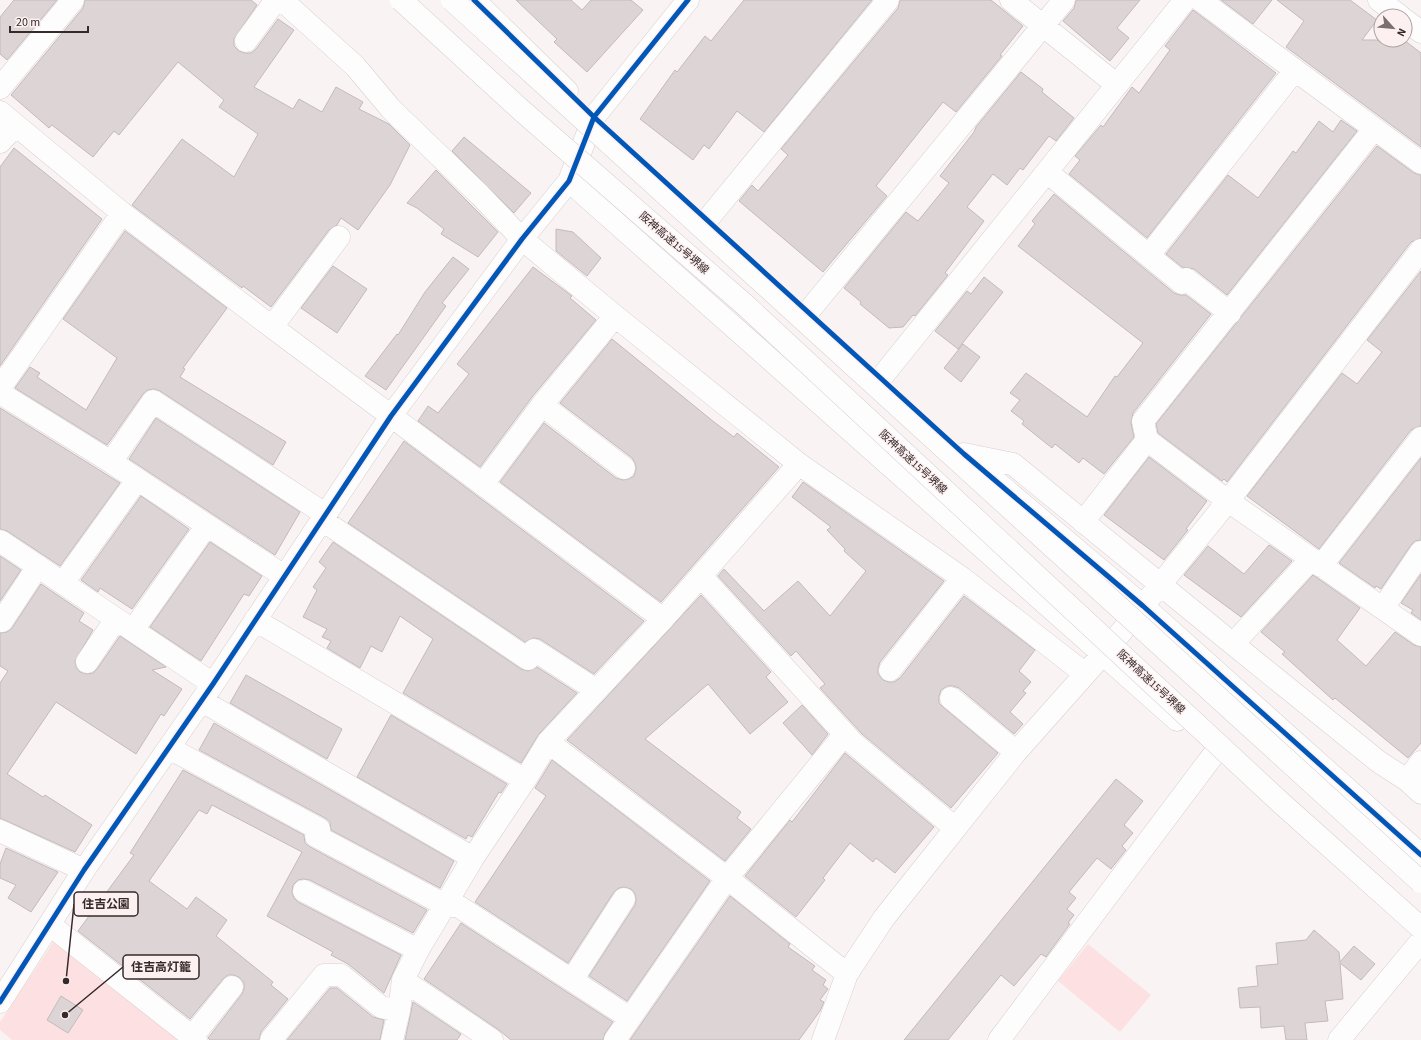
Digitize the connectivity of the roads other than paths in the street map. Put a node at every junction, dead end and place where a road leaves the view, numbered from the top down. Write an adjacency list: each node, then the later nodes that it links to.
1 (73, 0): 19 (main road)
2 (276, 0): 16 (main road)
3 (282, 0): 30 (main road)
4 (401, 0): 97 (main road, 阪神高速15号堺線, bridge)
5 (452, 0): 92 (main road, bridge)
6 (474, 0): 20 (main road)
7 (688, 0): 20 (main road)
8 (888, 0): 28 (main road)
9 (1011, 0): 15 (main road)
10 (1064, 0): 15 (main road)
11 (1185, 0): 18 (main road)
12 (1200, 0): 17 (main road)
13 (1379, 0): 14 (main road)
14 (1390, 8)
15 (1043, 26): 18 (main road); 33 (main road)
16 (246, 41)
17 (1295, 70): 22 (main road); 32 (main road)
18 (1117, 85): 25 (main road)
19 (0, 88)
20 (594, 117): 26 (main road); 28 (main road)
21 (8, 118): 23 (main road); 27 (main road)
22 (1374, 129): 24 (main road); 34 (main road)
23 (0, 142)
24 (1421, 163)
25 (1047, 172): 32 (main road); 37 (main road)
26 (569, 181): 30 (main road); 71 (main road)
27 (122, 213): 36 (main road); 38 (main road)
28 (707, 220): 33 (main road)
29 (339, 237): 36 (main road)
30 (522, 239): 35 (main road); 41 (main road)
31 (1421, 250): 50 (main road)
32 (1149, 255): 34 (main road)
33 (808, 312): 37 (main road)
34 (1230, 313): 43 (main road)
35 (614, 316): 40 (main road); 46 (main road)
36 (272, 327): 41 (main road)
37 (881, 378): 44 (main road)
38 (0, 388)
39 (0, 393): 45 (main road)
40 (542, 406): 47 (main road); 49 (main road)
41 (391, 416): 49 (main road); 51 (main road)
42 (1421, 438): 56 (main road)
43 (1147, 440): 50 (main road); 52 (main road)
44 (964, 454): 52 (main road); 63 (main road)
45 (111, 462): 48 (main road); 51 (main road)
46 (799, 464): 59 (main road); 60 (main road)
47 (624, 468)
48 (137, 480): 53 (main road); 61 (main road)
49 (483, 484): 65 (main road)
50 (1228, 500): 56 (main road); 62 (main road)
51 (324, 517): 58 (main road); 75 (main road)
52 (1083, 522): 62 (main road)
53 (207, 525): 58 (main road); 68 (main road)
54 (0, 541): 57 (main road)
55 (1421, 552): 64 (main road)
56 (1316, 562): 64 (main road); 70 (main road)
57 (38, 566): 61 (main road); 67 (main road)
58 (284, 576): 66 (main road)
59 (701, 576): 65 (main road); 78 (main road)
60 (962, 578): 73 (main road); 74 (main road)
61 (63, 583): 68 (main road)
62 (1160, 585): 63 (main road); 70 (main road)
63 (1143, 606): 71 (main road); 88 (main road)
64 (1382, 608): 69 (main road)
65 (663, 619): 75 (main road)
66 (255, 620): 76 (main road); 84 (main road)
67 (2, 621)
68 (125, 625): 72 (main road); 76 (main road)
69 (1421, 635)
70 (1233, 644): 85 (main road)
71 (1103, 654): 74 (main road); 82 (main road)
72 (87, 662)
73 (890, 670)
74 (1084, 673): 81 (main road)
75 (596, 690): 79 (main road)
76 (207, 692): 80 (main road); 89 (main road)
77 (951, 698): 81 (main road)
78 (844, 735): 86 (main road); 91 (main road)
79 (548, 742): 84 (main road); 91 (main road)
80 (169, 748): 90 (main road); 95 (main road)
81 (1016, 752): 86 (main road)
82 (1214, 754): 98 (main road); 113 (main road)
83 (1421, 762): 85 (main road)
84 (526, 780): 89 (main road)
85 (1414, 786)
86 (955, 828): 100 (main road)
87 (0, 831): 90 (main road)
88 (1421, 855)
89 (473, 858): 95 (main road)
90 (84, 870): 96 (main road)
91 (727, 878): 100 (main road); 106 (main road)
92 (1421, 882)
93 (304, 891): 99 (main road)
94 (624, 899): 102 (main road)
95 (445, 905): 99 (main road); 102 (main road)
96 (50, 925): 104 (main road); 107 (main road)
97 (1421, 928)
98 (1421, 940): 114 (main road)
99 (418, 950): 101 (main road)
100 (847, 974): 112 (main road)
101 (403, 980): 105 (main road); 110 (main road)
102 (572, 980): 106 (main road)
103 (232, 987): 107 (main road)
104 (0, 1002)
105 (399, 1011): 108 (main road); 109 (main road)
106 (630, 1018): 111 (main road)
107 (194, 1039)
108 (271, 1040)
109 (392, 1040)
110 (492, 1040)
111 (615, 1040)
112 (823, 1040)
113 (999, 1040)
114 (1339, 1040)

